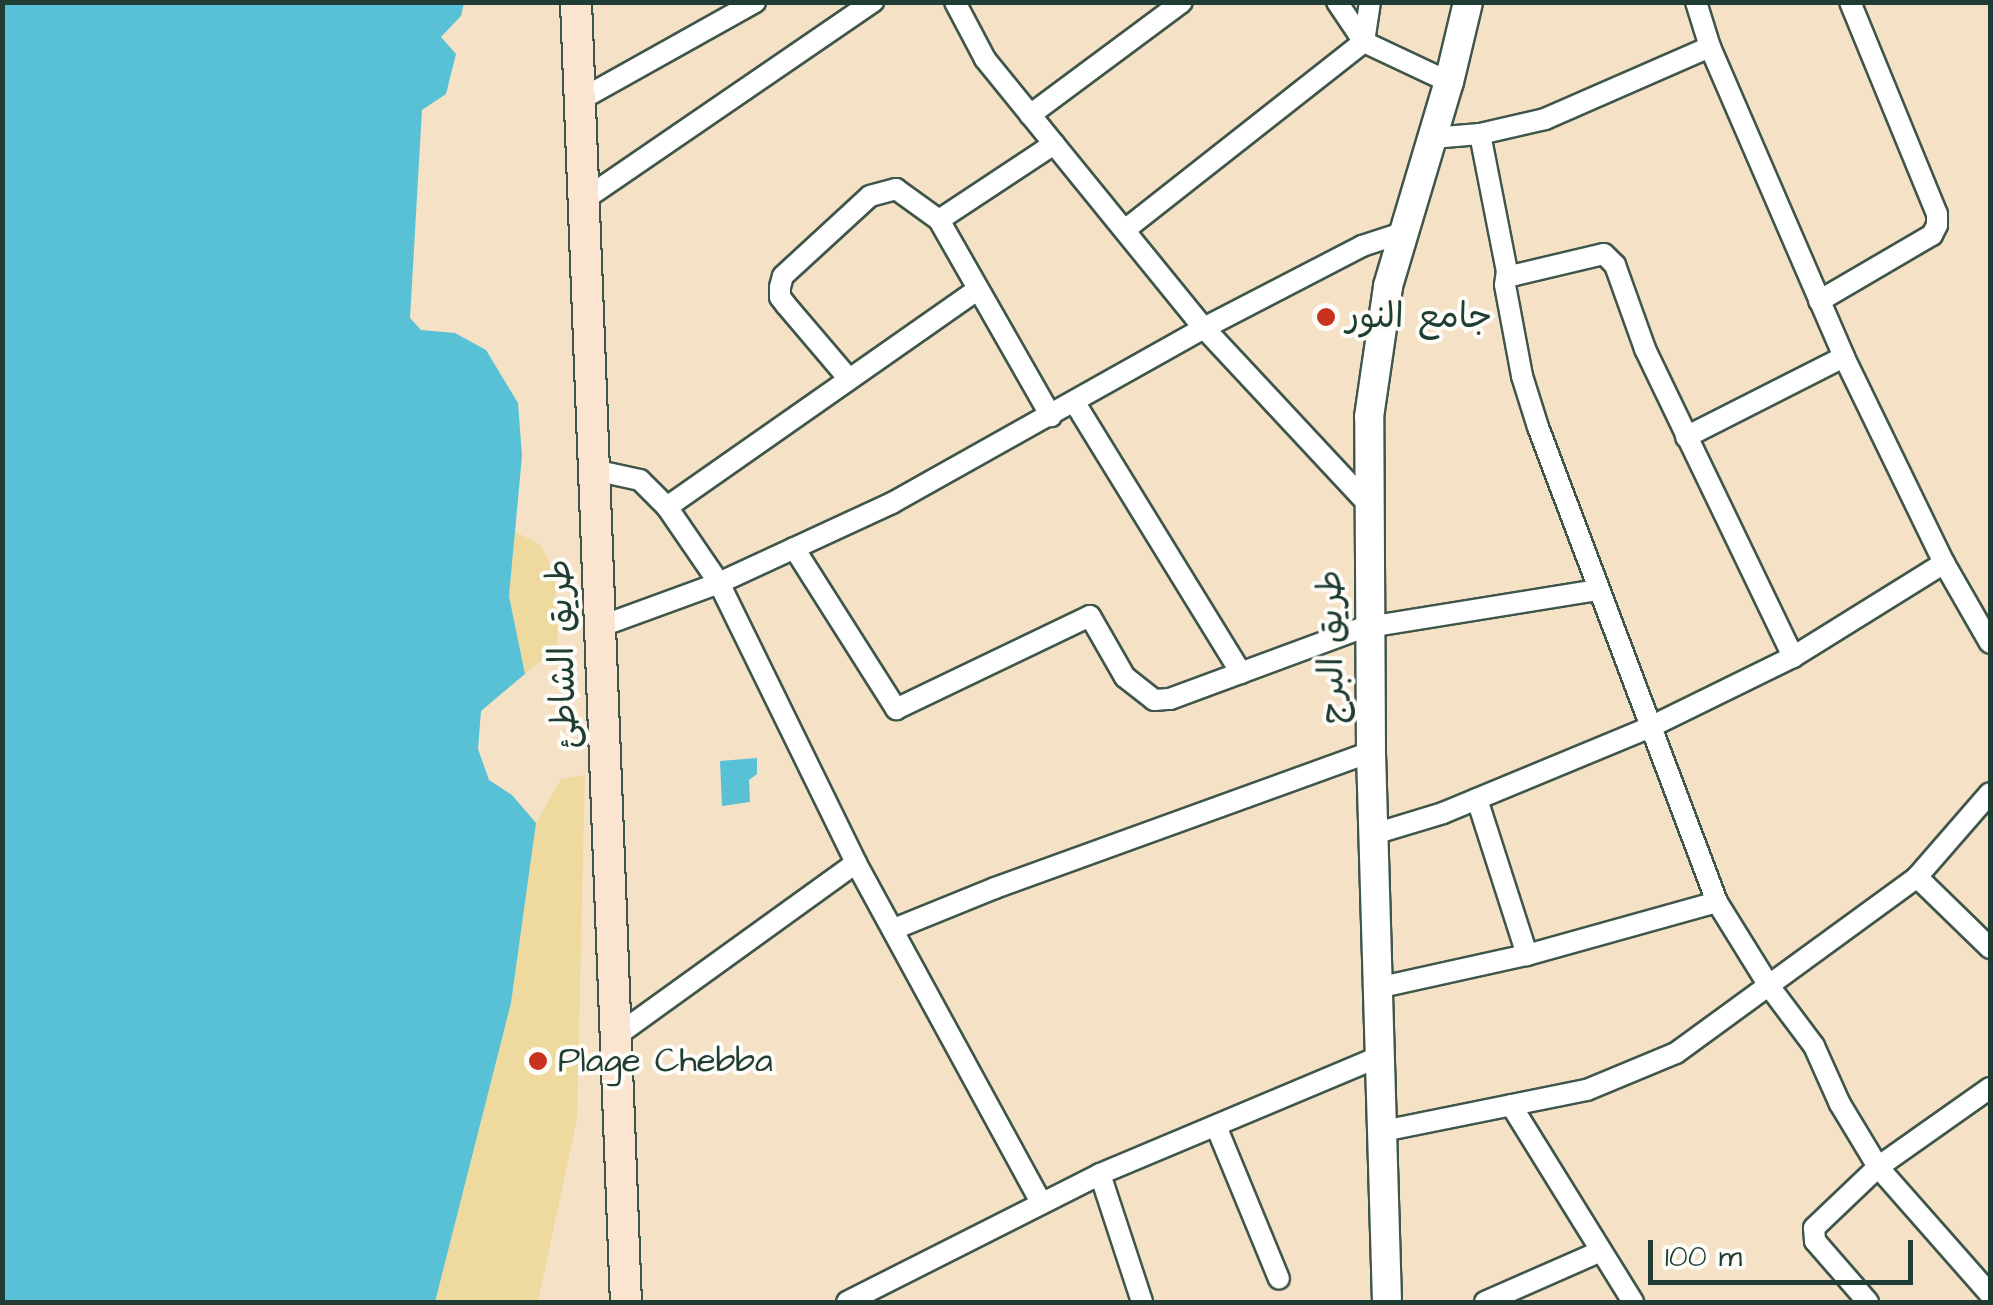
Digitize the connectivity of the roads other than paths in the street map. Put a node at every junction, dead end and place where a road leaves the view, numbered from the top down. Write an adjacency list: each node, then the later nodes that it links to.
1 (576, 2): 15 (main road, طريق الشاطئ)
2 (755, 2): 15 (street)
3 (872, 2): 20 (street)
4 (1182, 2): 16 (street)
5 (1336, 2): 12 (street)
6 (1370, 2): 12 (street)
7 (1468, 2): 14 (street, طريق البرج)
8 (1720, 2): 11 (street)
9 (1850, 2): 26 (street)
10 (956, 3): 16 (street)
11 (1698, 8): 13 (street)
12 (1364, 42): 14 (street); 22 (street)
13 (1710, 47): 17 (street); 26 (street)
14 (1449, 82): 18 (street, طريق البرج)
15 (578, 101): 20 (main road, طريق الشاطئ)
16 (1030, 115): 19 (street)
17 (1480, 134): 18 (street); 24 (street)
18 (1432, 138): 23 (street, طريق البرج)
19 (1054, 144): 21 (street); 22 (street)
20 (582, 201): 33 (main road, طريق الشاطئ)
21 (939, 220): 25 (street); 29 (street)
22 (1126, 230): 27 (street)
23 (1402, 232): 27 (street); 34 (street, طريق البرج)
24 (1507, 271): 32 (street); 39 (street)
25 (977, 290): 29 (street); 31 (street)
26 (1819, 301): 28 (street)
27 (1204, 328): 30 (street); 34 (street)
28 (1844, 357): 32 (street); 37 (street)
29 (849, 379): 35 (street)
30 (1075, 403): 31 (street); 44 (street)
31 (1051, 416): 36 (street)
32 (1686, 437): 43 (street)
33 (594, 470): 35 (street); 40 (main road, طريق الشاطئ)
34 (1368, 504): 41 (street, طريق البرج)
35 (667, 507): 38 (street)
36 (794, 548): 38 (street); 44 (street)
37 (1944, 563): 42 (street); 43 (street)
38 (719, 583): 40 (street); 50 (street)
39 (1596, 590): 41 (street); 45 (street)
40 (599, 627): 58 (main road, طريق الشاطئ)
41 (1370, 627): 44 (street); 46 (street, طريق البرج)
42 (1990, 644)
43 (1793, 657): 45 (street)
44 (1241, 673)
45 (1648, 728): 48 (street); 52 (street)
46 (1371, 752): 49 (street, طريق البرج); 53 (street)
47 (1990, 793): 51 (street)
48 (1477, 800): 49 (street); 55 (street)
49 (1374, 834): 56 (street, طريق البرج)
50 (856, 863): 53 (street); 58 (street)
51 (1917, 878): 54 (street); 57 (street)
52 (1717, 902): 55 (street); 57 (street)
53 (894, 930): 66 (street)
54 (1990, 948)
55 (1527, 955): 56 (street)
56 (1380, 986): 59 (street, طريق البرج)
57 (1769, 986): 61 (street); 64 (street)
58 (616, 1036): 71 (main road, طريق الشاطئ)
59 (1381, 1056): 62 (street); 63 (street, طريق البرج)
60 (1990, 1088): 64 (street)
61 (1511, 1104): 63 (street); 67 (street)
62 (1216, 1126): 65 (street); 68 (street)
63 (1383, 1131): 74 (street, طريق البرج)
64 (1878, 1168): 69 (street); 76 (street)
65 (1100, 1174): 66 (street); 73 (street)
66 (1041, 1202): 72 (street)
67 (1600, 1252): 70 (street); 75 (street)
68 (1279, 1279)
69 (1988, 1287)
70 (1495, 1301)
71 (626, 1302)
72 (847, 1302)
73 (1142, 1302)
74 (1387, 1302)
75 (1634, 1302)
76 (1868, 1302)

